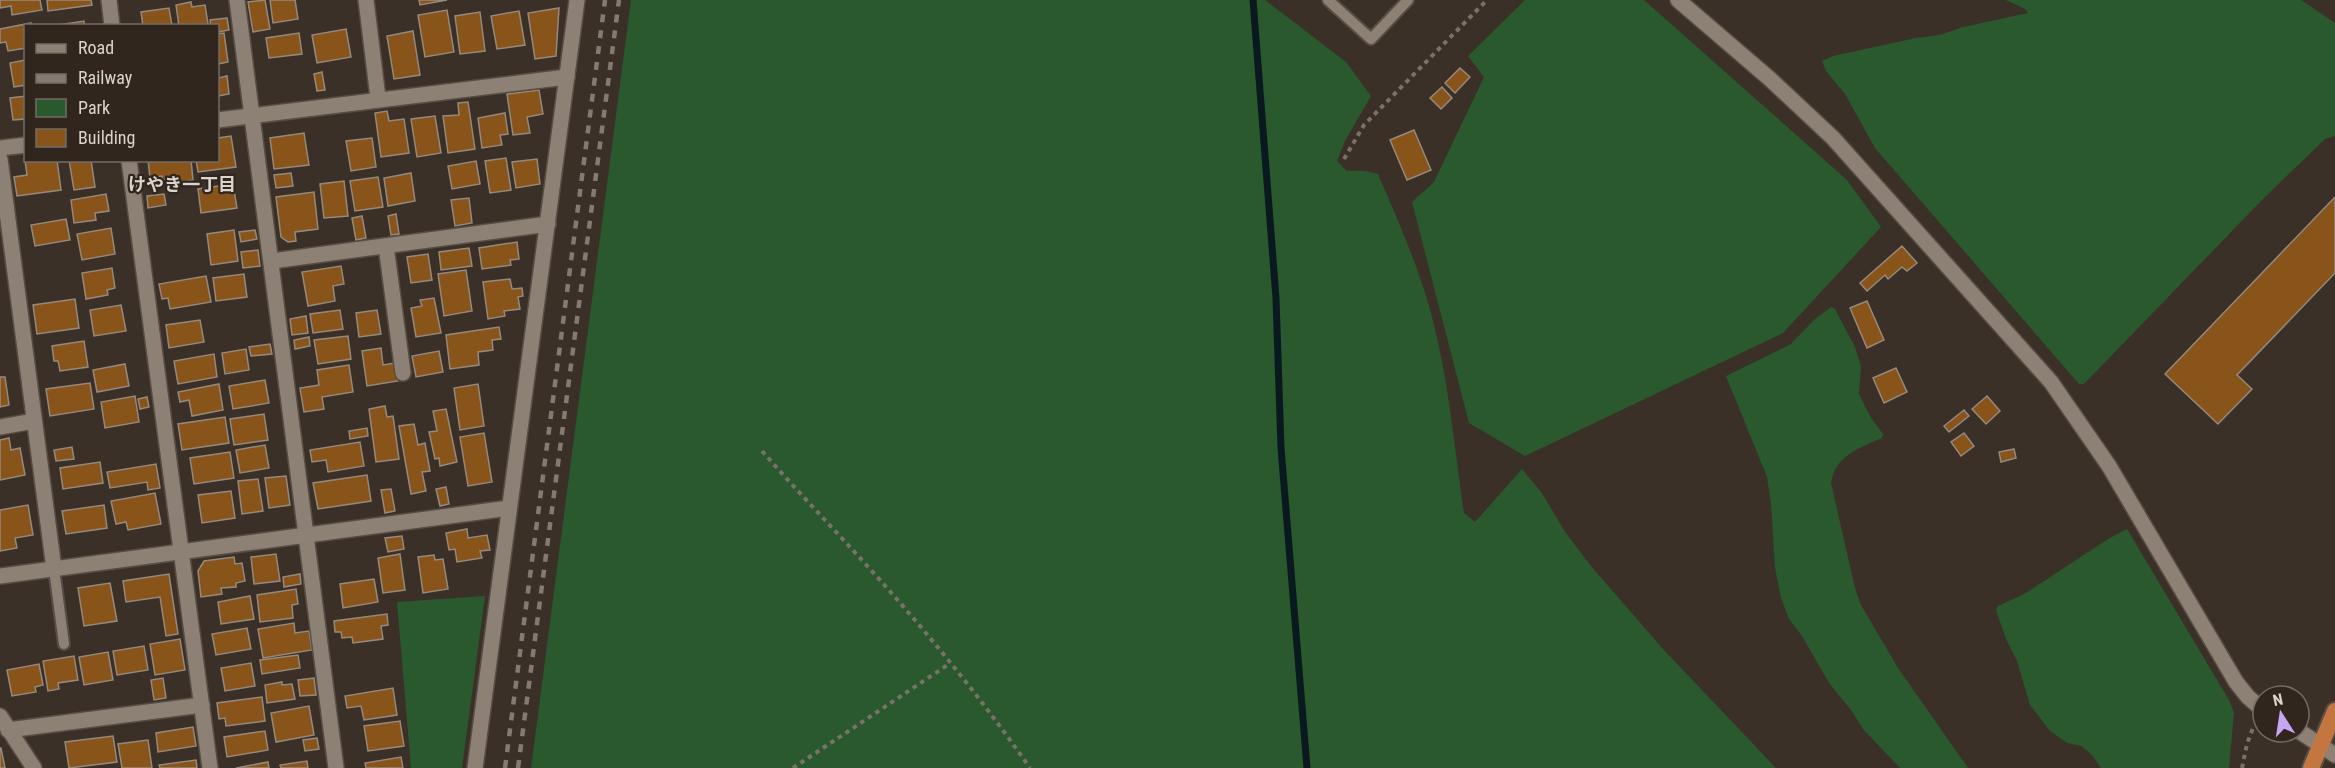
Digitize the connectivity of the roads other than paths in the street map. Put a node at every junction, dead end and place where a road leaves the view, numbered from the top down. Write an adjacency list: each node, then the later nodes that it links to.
1 (108, 0): 8 (street)
2 (237, 0): 11 (street)
3 (366, 0): 10 (street)
4 (577, 0): 9 (street)
5 (1328, 0): 6 (lane)
6 (1408, 0)
7 (1678, 0): 31 (street)
8 (112, 24)
9 (567, 77): 10 (street); 17 (street)
10 (378, 98): 11 (street)
11 (252, 115): 12 (street); 19 (street)
12 (219, 120)
13 (24, 145): 14 (street)
14 (0, 148)
15 (0, 159): 20 (street)
16 (129, 162): 27 (street)
17 (548, 224): 18 (street); 25 (street)
18 (386, 246): 19 (street); 22 (street)
19 (272, 261): 26 (street)
20 (16, 290): 21 (street); 23 (street)
21 (0, 292)
22 (403, 373)
23 (34, 421): 24 (street); 28 (street)
24 (0, 427)
25 (509, 508): 26 (street); 42 (street)
26 (306, 535): 27 (street); 41 (street)
27 (182, 552): 28 (street); 32 (street)
28 (54, 569): 29 (street); 30 (lane)
29 (0, 576)
30 (64, 644)
31 (2251, 701)
32 (202, 705): 35 (street); 40 (street)
33 (2335, 711): 37 (highway)
34 (0, 716): 35 (street)
35 (8, 730): 39 (street)
36 (2311, 739): 37 (street)
37 (2321, 745): 38 (street); 43 (highway)
38 (2335, 755)
39 (34, 768)
40 (210, 768)
41 (336, 768)
42 (475, 768)
43 (2311, 768)

